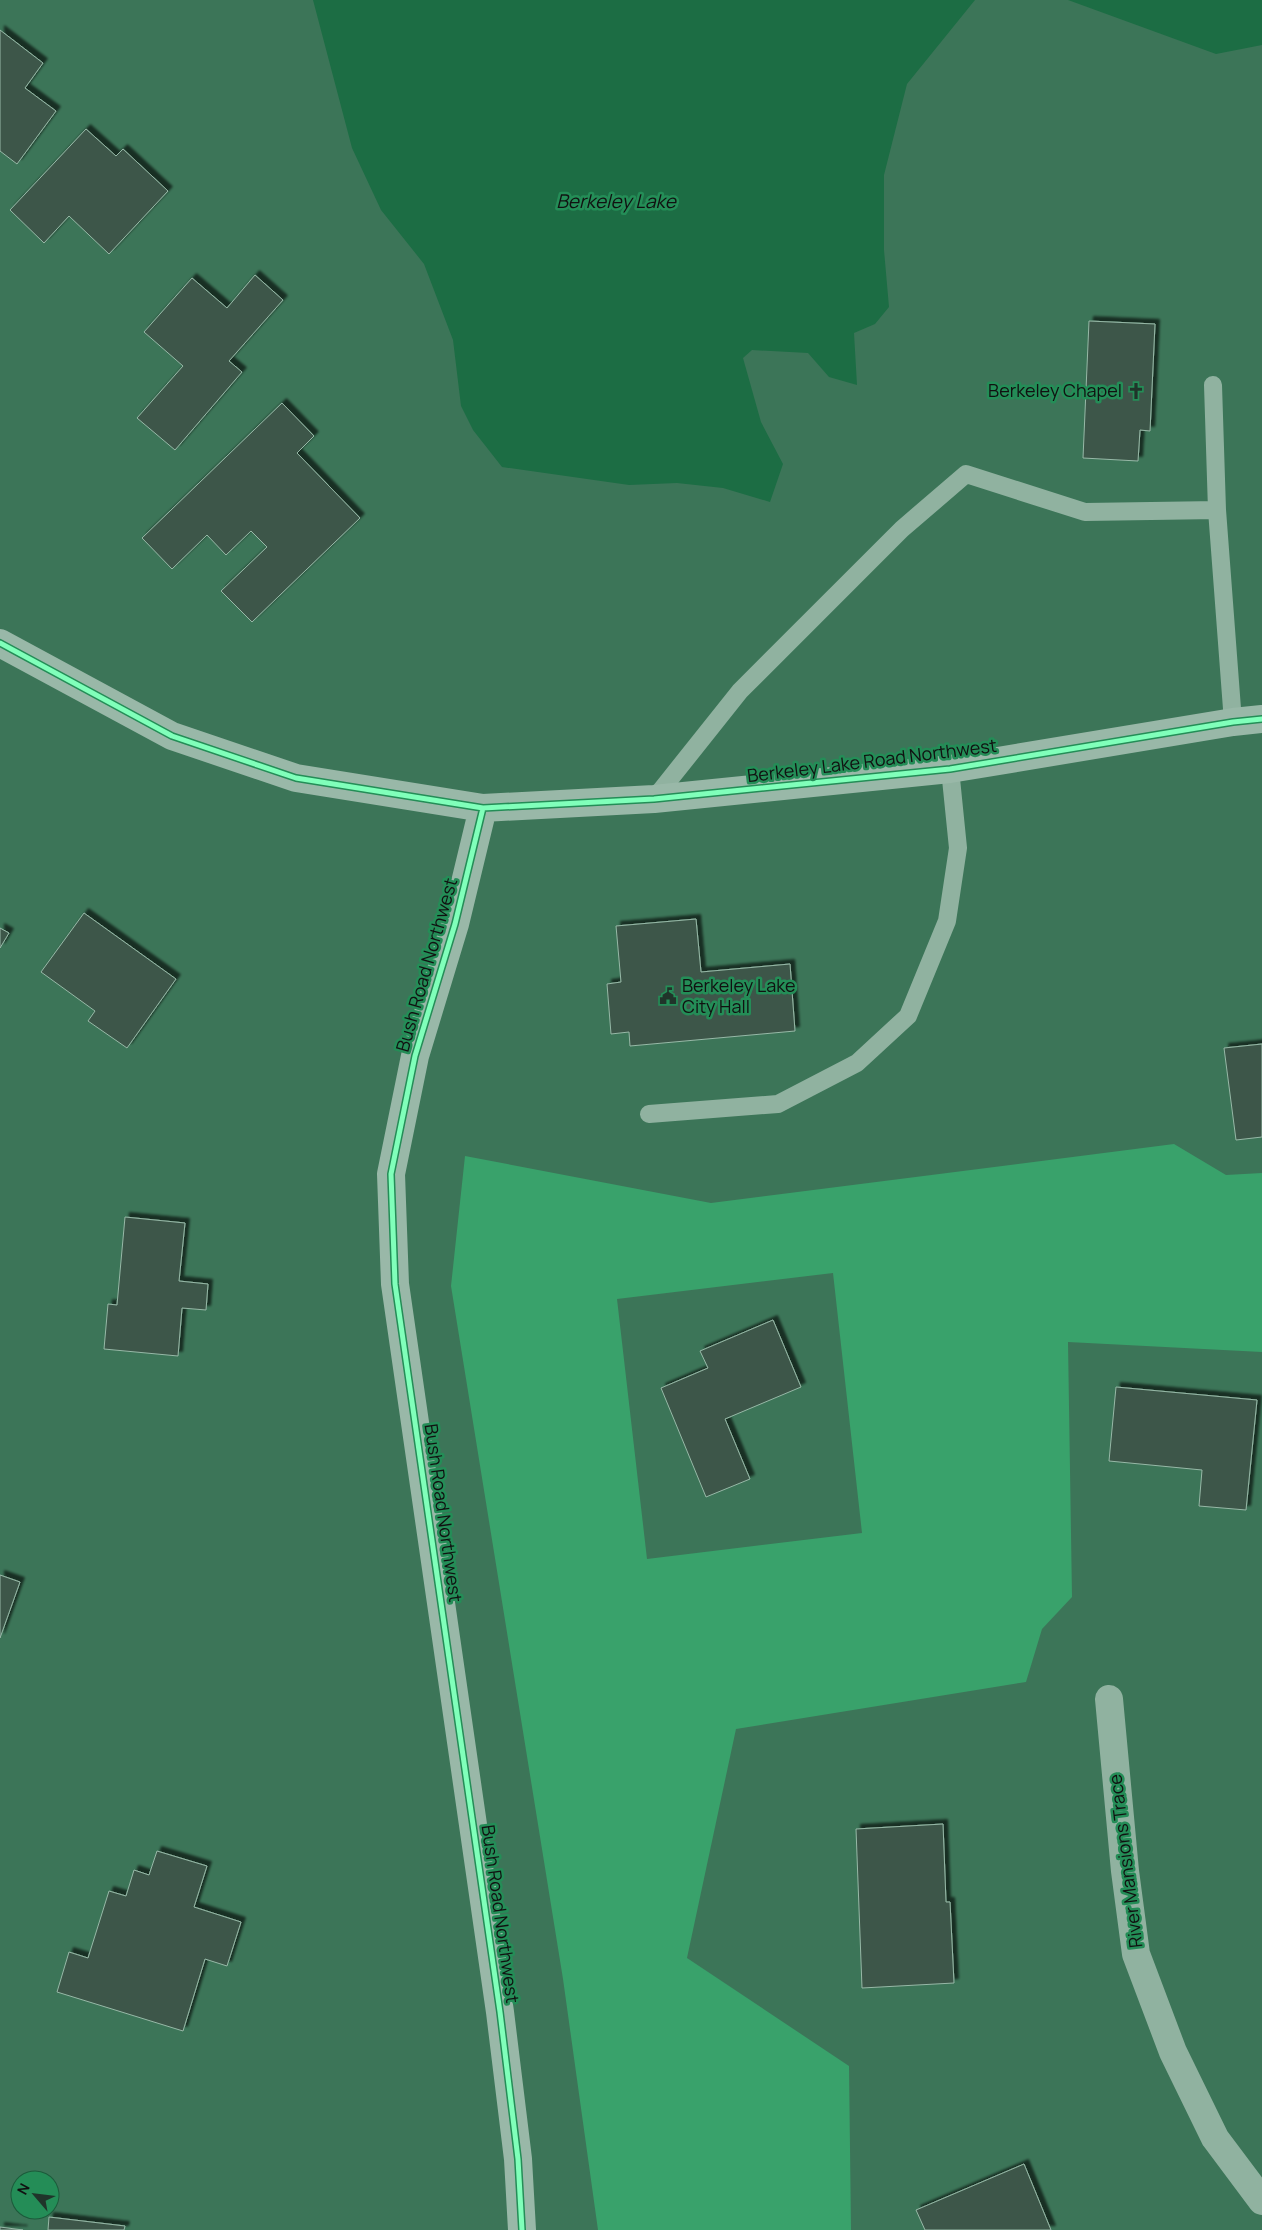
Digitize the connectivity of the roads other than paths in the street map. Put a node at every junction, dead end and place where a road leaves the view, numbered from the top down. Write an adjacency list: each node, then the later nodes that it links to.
1 (1213, 385): 2 (lane)
2 (1217, 510): 5 (lane); 7 (lane)
3 (0, 643): 8 (street, Berkeley Lake Road Northwest)
4 (1262, 719): 5 (street, Berkeley Lake Road Northwest)
5 (1233, 722): 6 (street, Berkeley Lake Road Northwest)
6 (950, 769): 7 (street, Berkeley Lake Road Northwest); 9 (lane)
7 (654, 799): 8 (street, Berkeley Lake Road Northwest)
8 (483, 808): 12 (street, Bush Road Northwest)
9 (649, 1114)
10 (1109, 1699): 11 (street, River Mansions Trace)
11 (1262, 2201)
12 (522, 2230)

